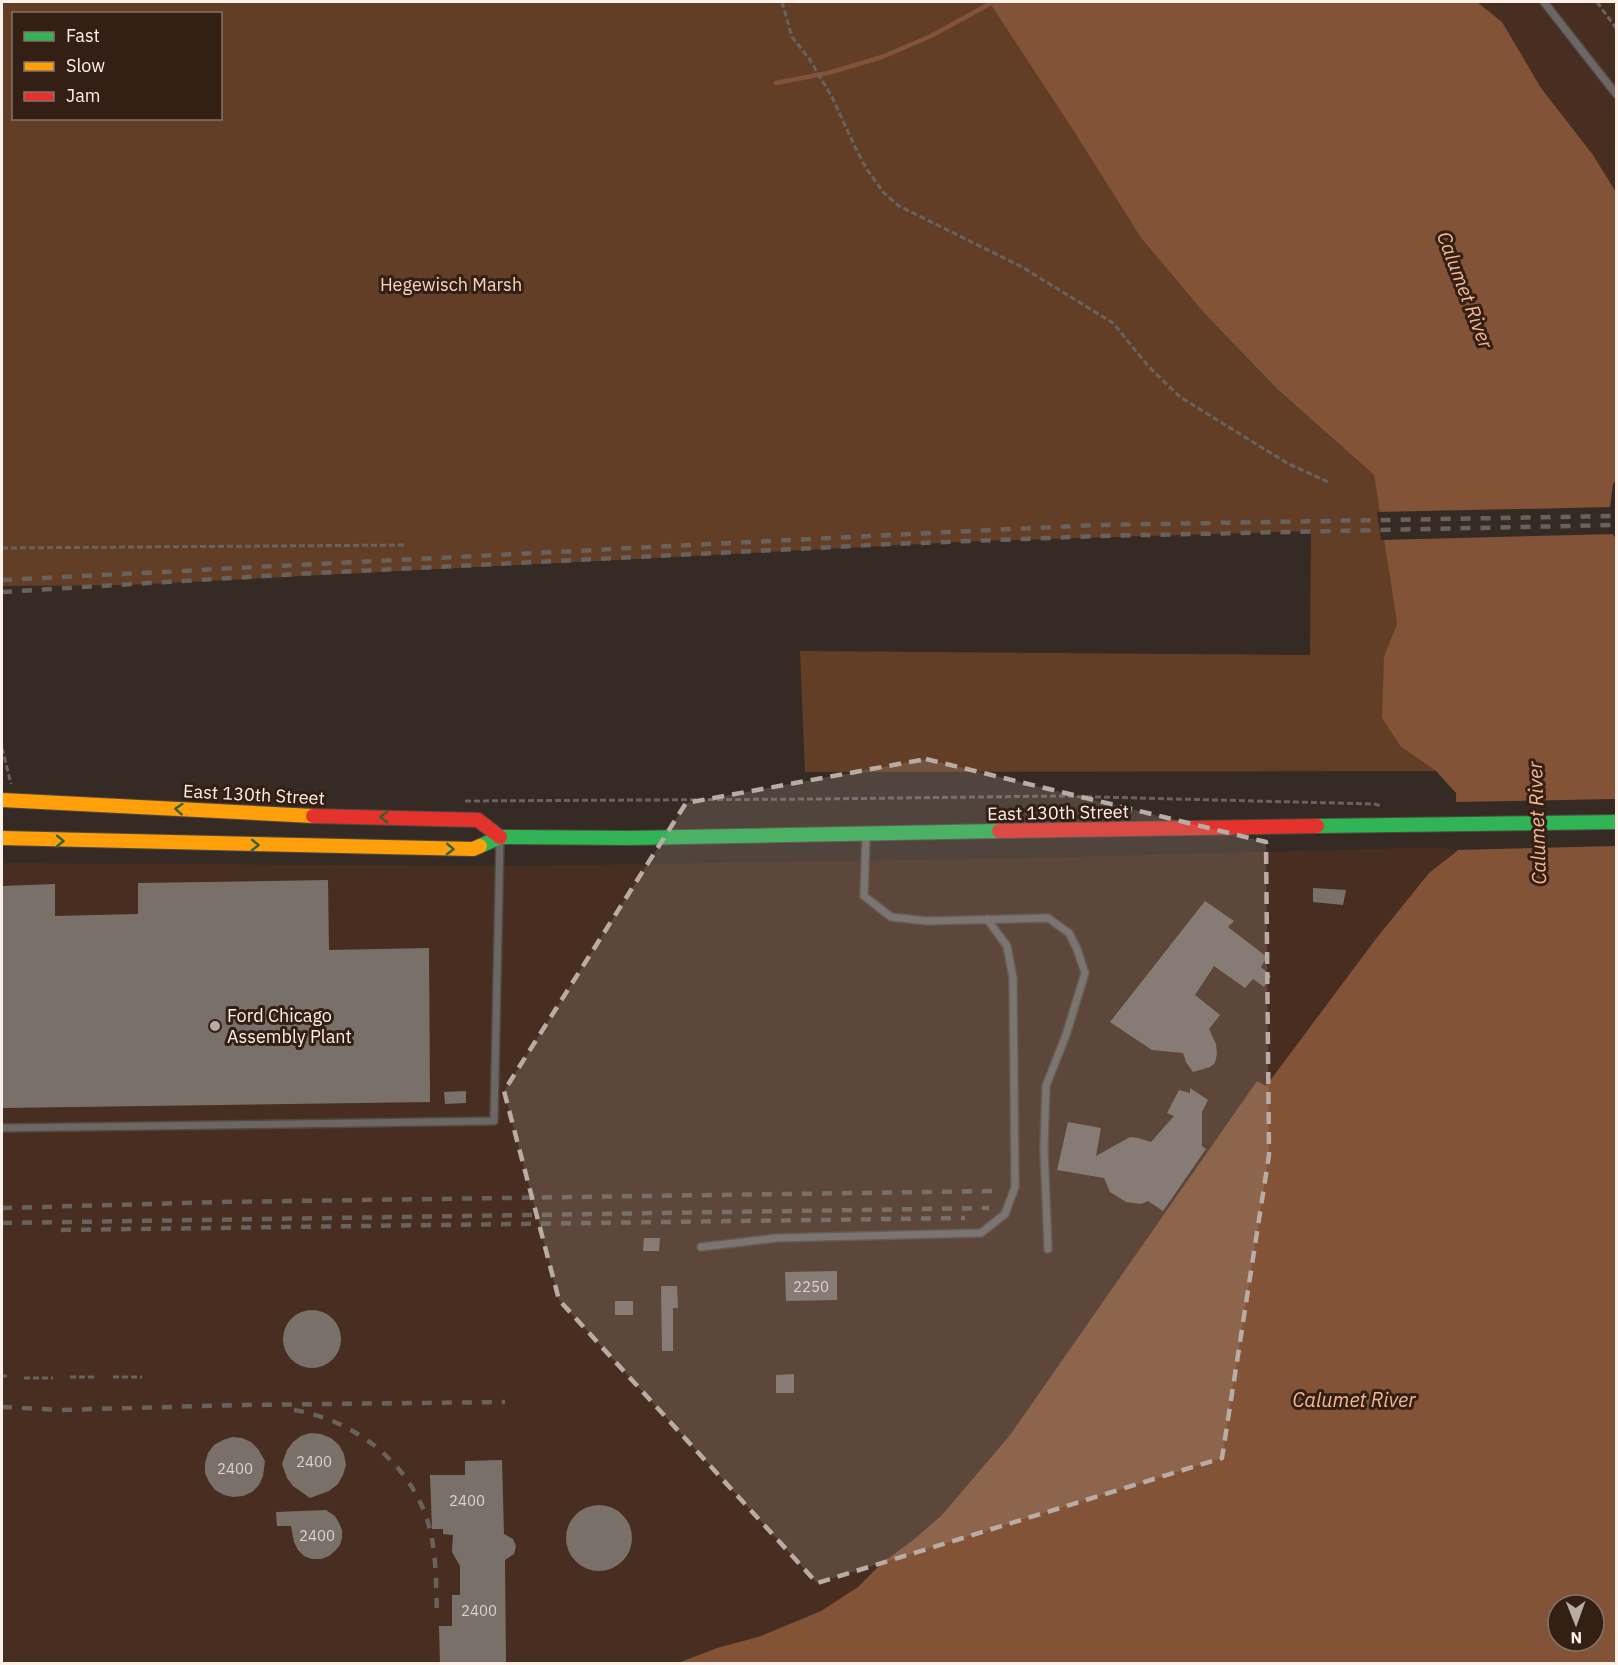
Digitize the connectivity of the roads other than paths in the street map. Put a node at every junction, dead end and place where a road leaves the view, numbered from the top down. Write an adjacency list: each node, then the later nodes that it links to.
1 (1544, 2): 2 (lane)
2 (1617, 94)
3 (2, 800): 6 (main road, East 130th Street, one-way to 3)
4 (1617, 822): 5 (main road, East 130th Street)
5 (866, 834): 6 (main road, East 130th Street); 8 (lane)
6 (500, 837): 7 (main road, East 130th Street, one-way to 6); 9 (lane)
7 (2, 838)
8 (987, 920): 10 (lane); 11 (lane)
9 (2, 1128)
10 (701, 1247)
11 (1048, 1250)

